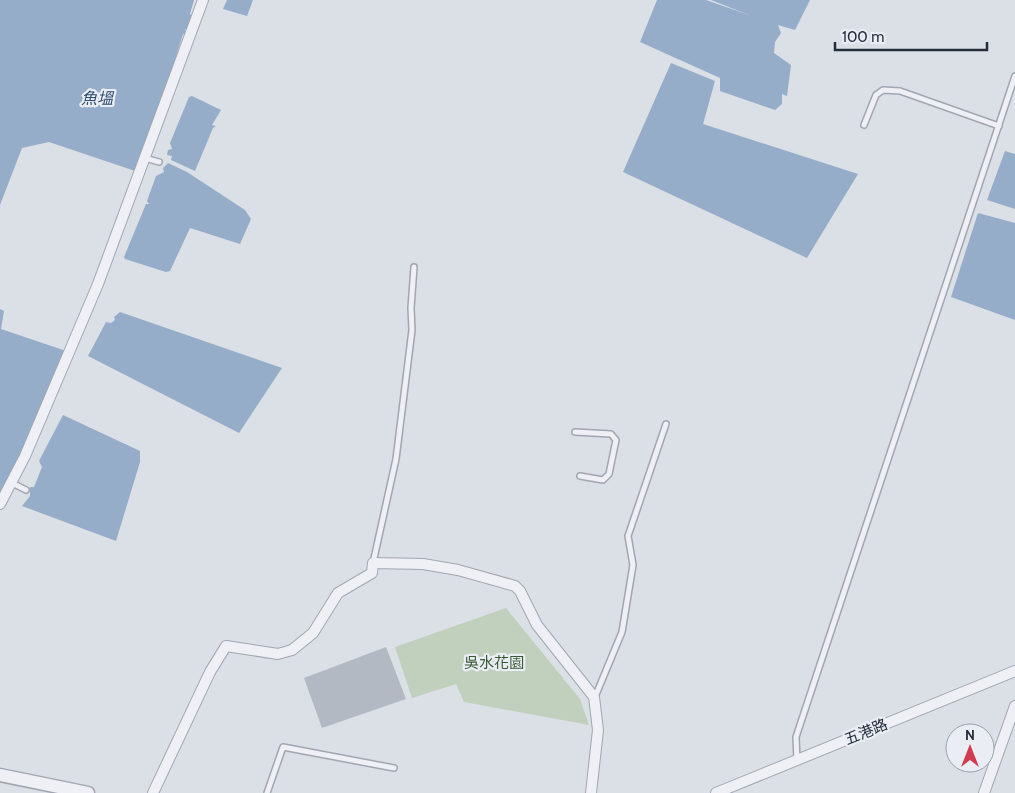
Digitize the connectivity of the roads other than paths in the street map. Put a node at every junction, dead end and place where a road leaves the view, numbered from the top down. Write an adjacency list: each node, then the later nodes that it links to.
1 (203, 0): 5 (street)
2 (1015, 76): 4 (lane)
3 (864, 125): 4 (lane)
4 (999, 126): 18 (lane)
5 (145, 158): 6 (lane); 11 (street)
6 (159, 162)
7 (414, 267): 14 (lane)
8 (666, 424): 16 (lane)
9 (575, 432): 10 (lane)
10 (580, 476)
11 (12, 483): 12 (lane); 13 (street)
12 (26, 490)
13 (0, 504)
14 (373, 562): 16 (street); 22 (street)
15 (1015, 671): 18 (street, 五港路)
16 (594, 697): 24 (street)
17 (1015, 706): 26 (street)
18 (797, 761): 25 (street, 五港路)
19 (394, 768): 23 (lane)
20 (0, 775): 21 (street)
21 (88, 793)
22 (153, 793)
23 (267, 793)
24 (592, 793)
25 (716, 793)
26 (984, 793)

